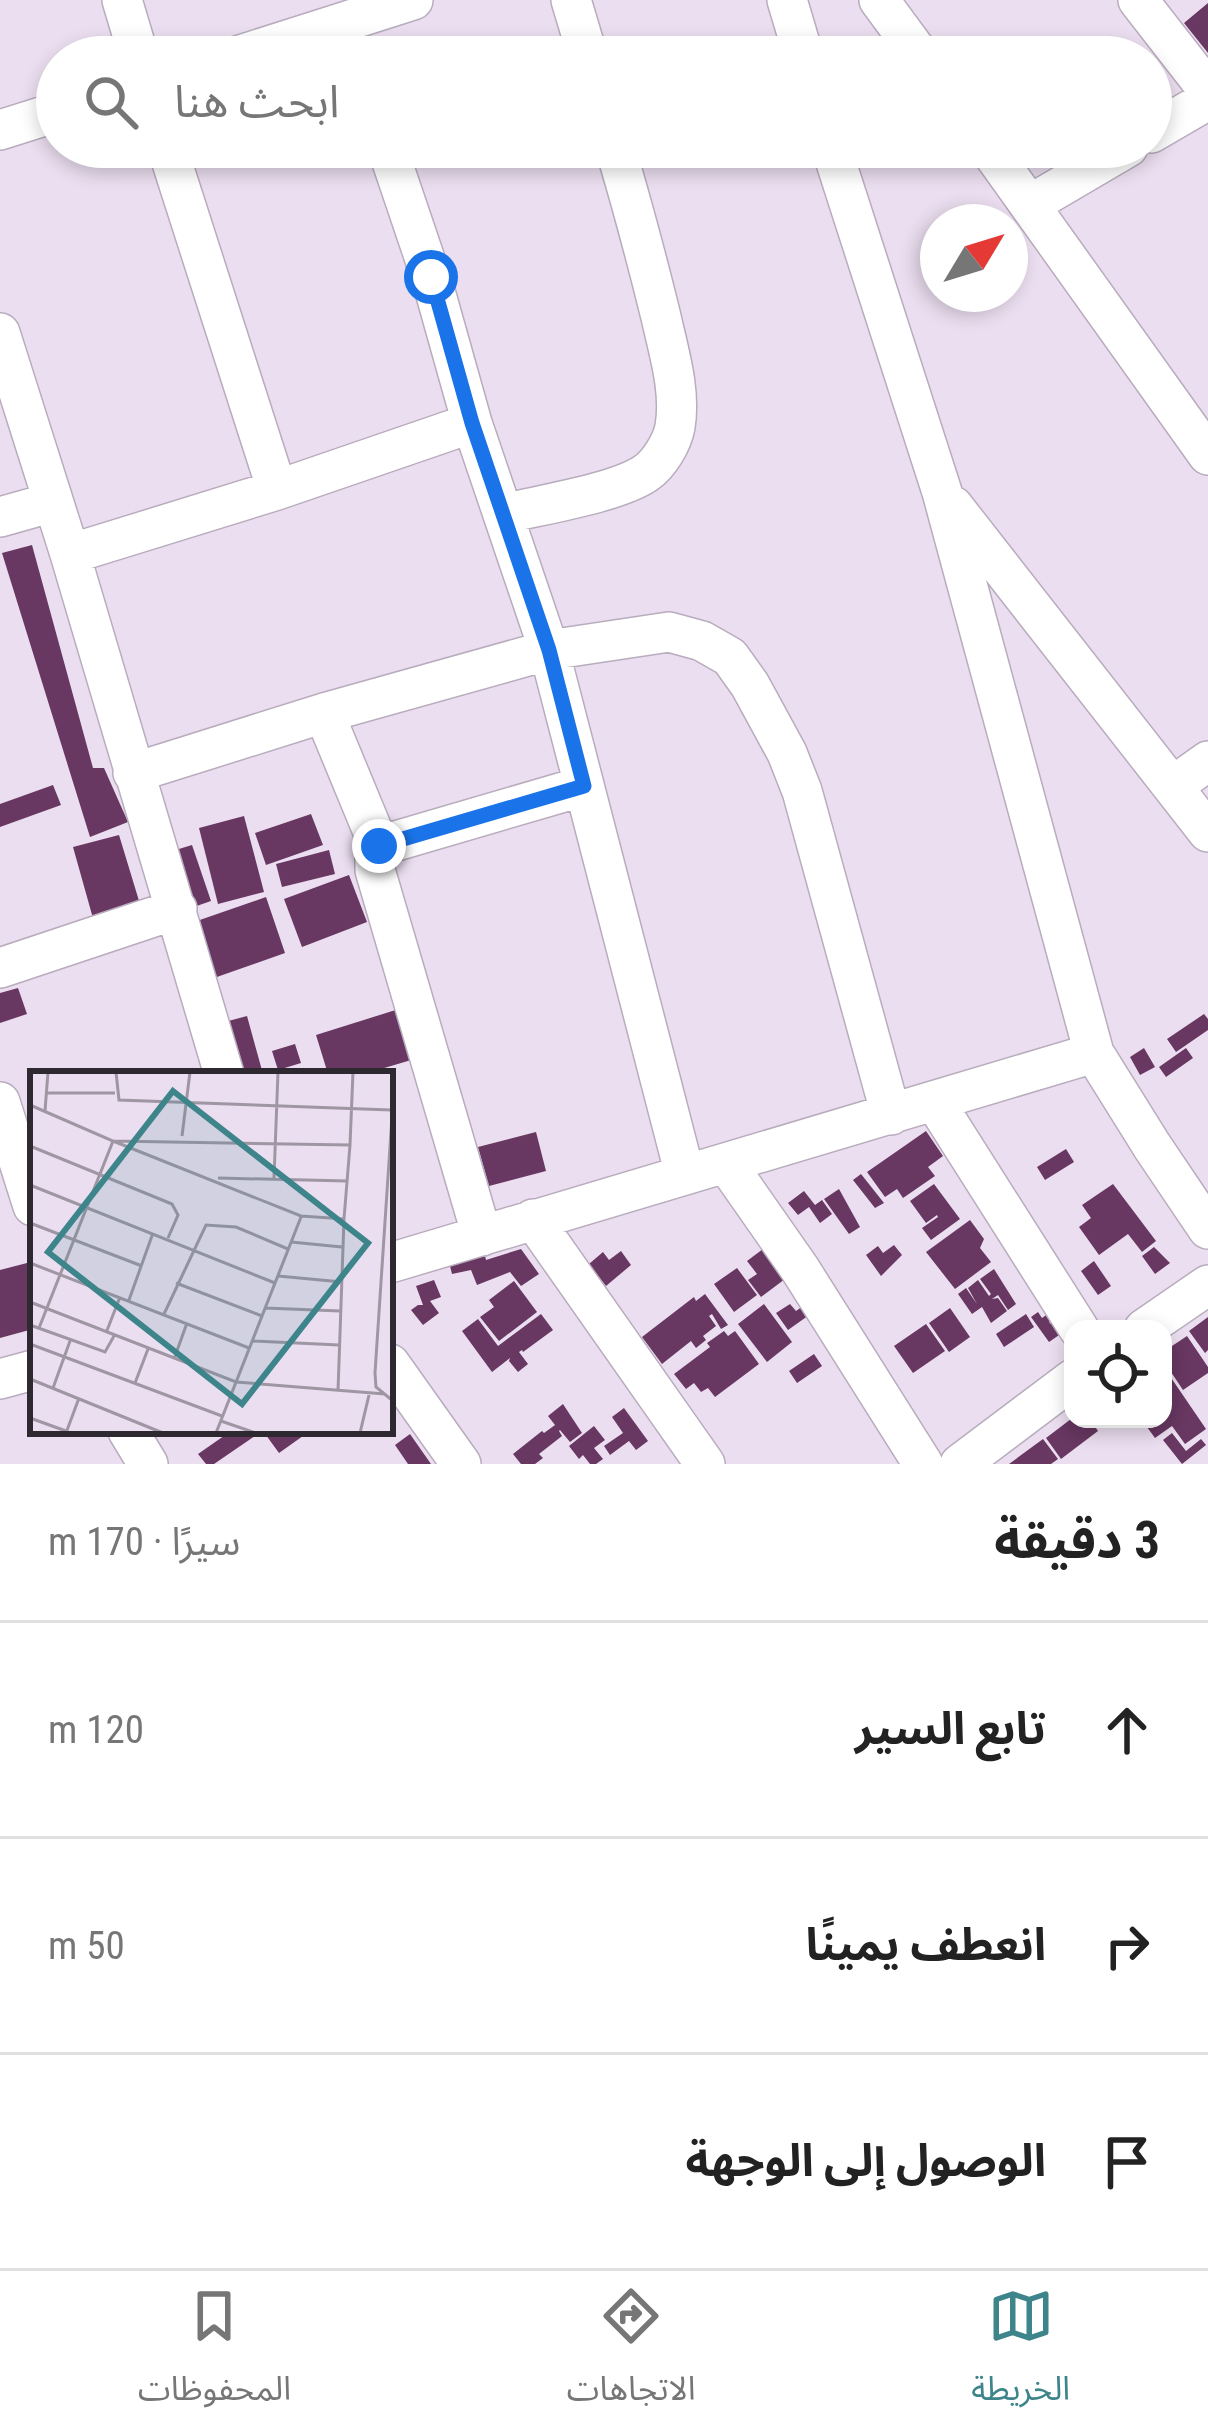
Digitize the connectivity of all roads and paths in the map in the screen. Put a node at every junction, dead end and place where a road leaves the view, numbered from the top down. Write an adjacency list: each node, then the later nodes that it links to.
1 (122, 0): 8 (street)
2 (413, 0): 7 (street)
3 (571, 0): 10 (street)
4 (787, 0): 11 (street)
5 (879, 0): 12 (street)
6 (1138, 0): 13 (street)
7 (346, 27): 9 (street)
8 (133, 36)
9 (312, 36)
10 (582, 36)
11 (798, 36)
12 (906, 36)
13 (1166, 36)
14 (1172, 44): 15 (street)
15 (1208, 90)
16 (1208, 100): 18 (street)
17 (36, 119): 19 (street)
18 (1172, 121)
19 (0, 130)
20 (174, 168): 30 (street)
21 (394, 168): 28 (street)
22 (621, 168): 33 (street)
23 (838, 168): 31 (street)
24 (1004, 168): 26 (street)
25 (1092, 168): 26 (street)
26 (1031, 204): 29 (street)
27 (0, 333): 32 (street)
28 (472, 423): 30 (street); 33 (street)
29 (1208, 455)
30 (277, 490): 35 (street)
31 (942, 492): 41 (street); 46 (street)
32 (53, 502): 34 (street); 35 (street)
33 (503, 514): 36 (street)
34 (0, 517)
35 (70, 554): 39 (street)
36 (549, 650): 37 (street); 40 (street); 50 (street)
37 (324, 713): 39 (street); 43 (street)
38 (1208, 761): 41 (street)
39 (133, 773): 44 (street)
40 (584, 786): 43 (street); 52 (street)
41 (1173, 786): 42 (street)
42 (1208, 832)
43 (379, 846): 56 (street)
44 (177, 909): 45 (street); 47 (street)
45 (0, 968)
46 (1094, 1053): 49 (street); 55 (street)
47 (223, 1071)
48 (0, 1102): 53 (street)
49 (935, 1102): 50 (street); 59 (street)
50 (891, 1115): 51 (street)
51 (726, 1163): 52 (street); 69 (street)
52 (686, 1175): 54 (street)
53 (30, 1197)
54 (532, 1220): 56 (street); 68 (street)
55 (1208, 1229)
56 (482, 1236): 57 (street)
57 (393, 1263)
58 (1208, 1285): 60 (street)
59 (1073, 1320)
60 (1157, 1320)
61 (393, 1368): 67 (street)
62 (30, 1371): 63 (street)
63 (0, 1379)
64 (1064, 1386): 70 (street)
65 (130, 1434): 66 (street)
66 (148, 1464)
67 (461, 1464)
68 (705, 1464)
69 (922, 1464)
70 (960, 1464)

